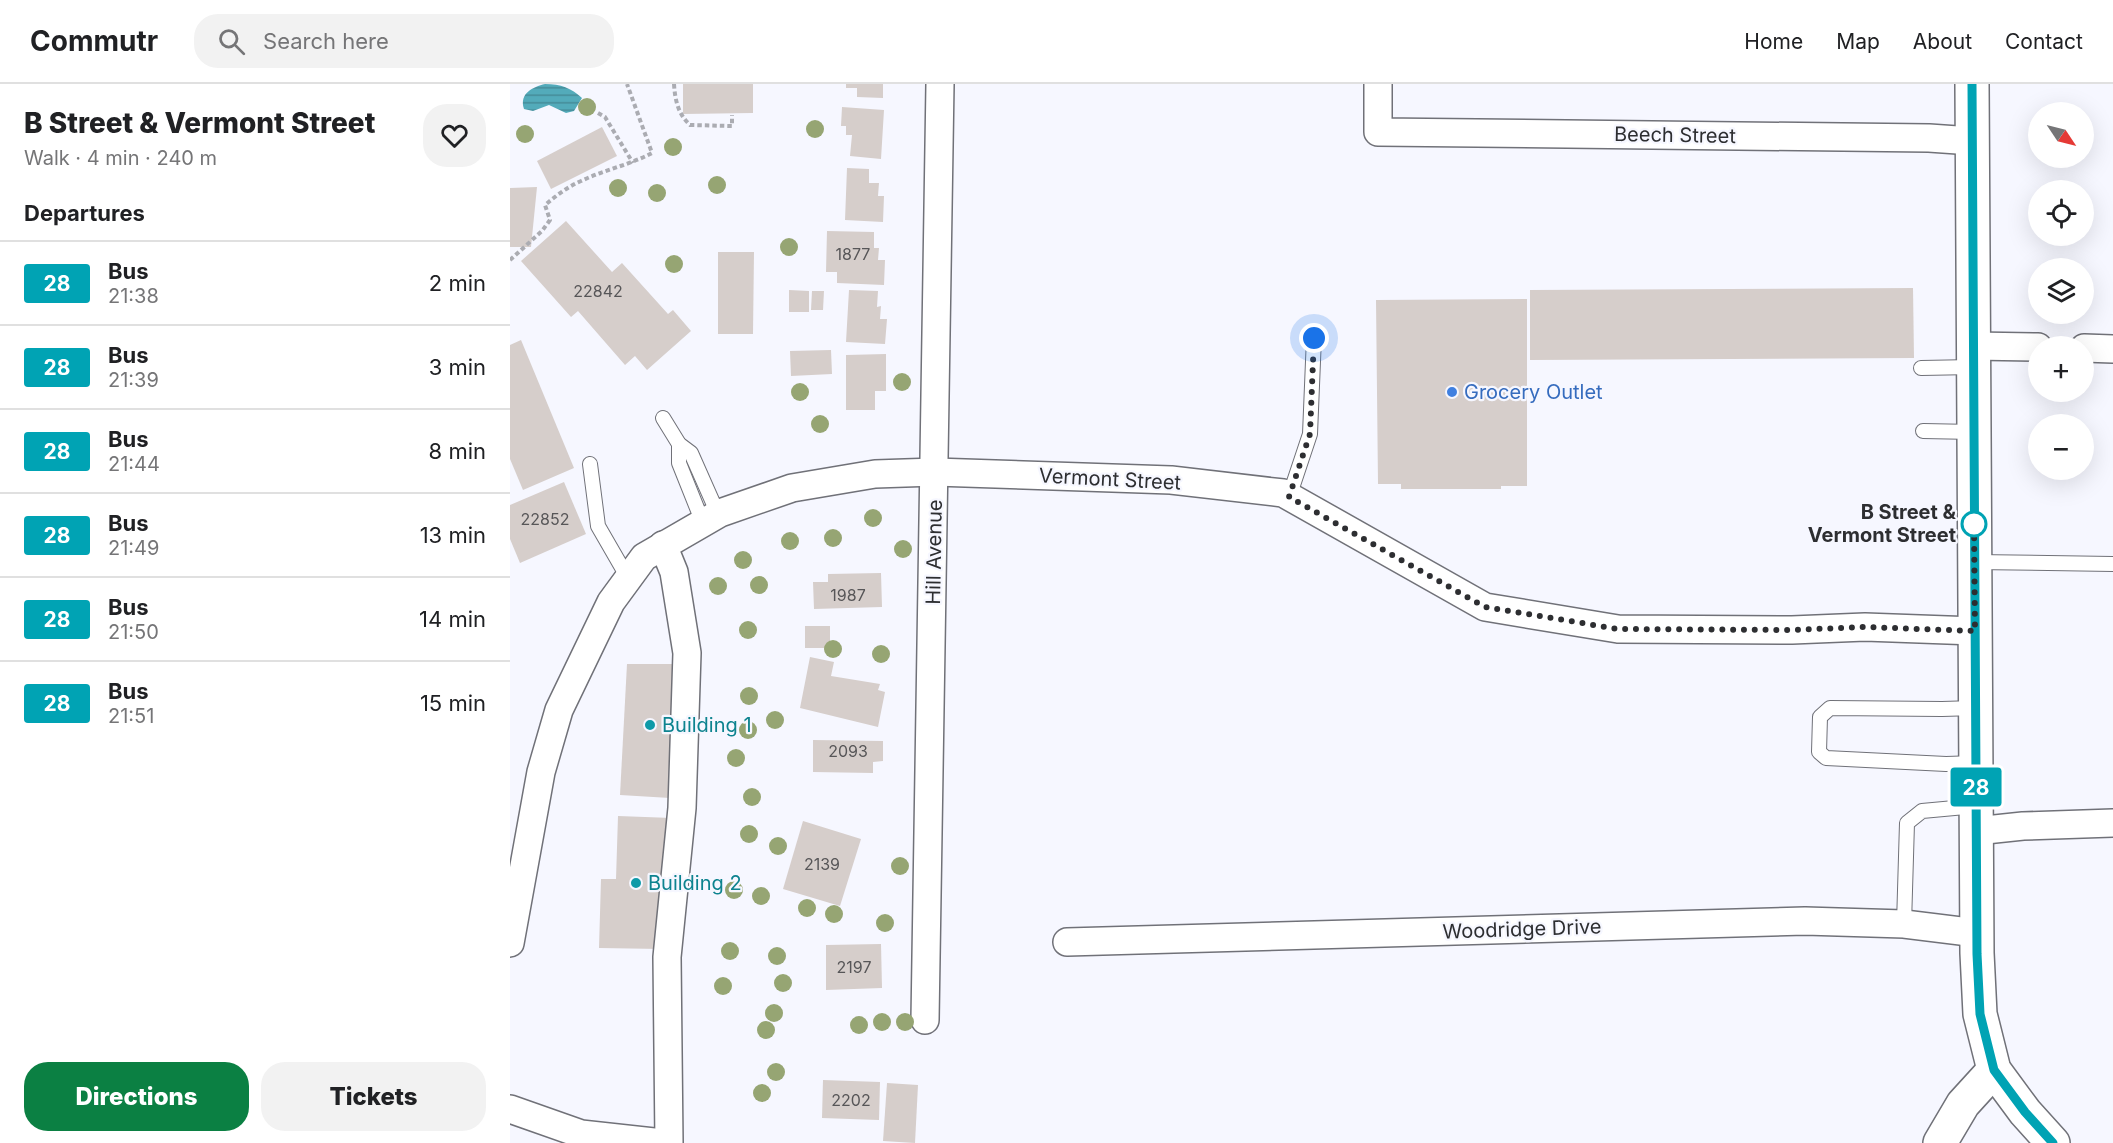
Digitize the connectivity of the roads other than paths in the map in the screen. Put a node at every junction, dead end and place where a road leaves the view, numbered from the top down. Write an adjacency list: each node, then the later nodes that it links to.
1 (940, 84): 15 (street, Hill Avenue)
2 (1378, 84): 4 (street, Beech Street)
3 (1972, 84): 4 (street)
4 (1972, 141): 9 (street)
5 (1314, 338): 16 (lane)
6 (2028, 348): 9 (street)
7 (2094, 348): 8 (street)
8 (2113, 349)
9 (1973, 356): 10 (lane); 13 (street)
10 (1921, 368)
11 (663, 418): 17 (lane)
12 (1923, 431): 13 (lane)
13 (1974, 432): 19 (street)
14 (590, 464): 21 (lane)
15 (935, 472): 16 (street, Vermont Street); 17 (street, Vermont Street); 31 (street, Hill Avenue)
16 (1289, 497): 22 (street, Vermont Street)
17 (710, 519): 18 (street, Vermont Street)
18 (663, 545): 21 (street, Vermont Street); 35 (street)
19 (1974, 562): 20 (lane); 22 (street)
20 (2113, 564)
21 (628, 578): 30 (street, Vermont Street)
22 (1975, 631): 23 (street)
23 (1975, 708): 24 (street); 24 (lane)
24 (1976, 763): 25 (street)
25 (1976, 819): 26 (street); 27 (lane); 28 (street)
26 (2113, 823)
27 (1904, 924): 28 (street, Woodridge Drive); 29 (street, Woodridge Drive)
28 (1977, 933): 32 (street)
29 (1067, 942)
30 (510, 943)
31 (925, 1020)
32 (1994, 1070): 36 (street); 37 (street)
33 (510, 1109): 34 (street)
34 (663, 1143)
35 (669, 1143)
36 (1940, 1143)
37 (2053, 1143)

